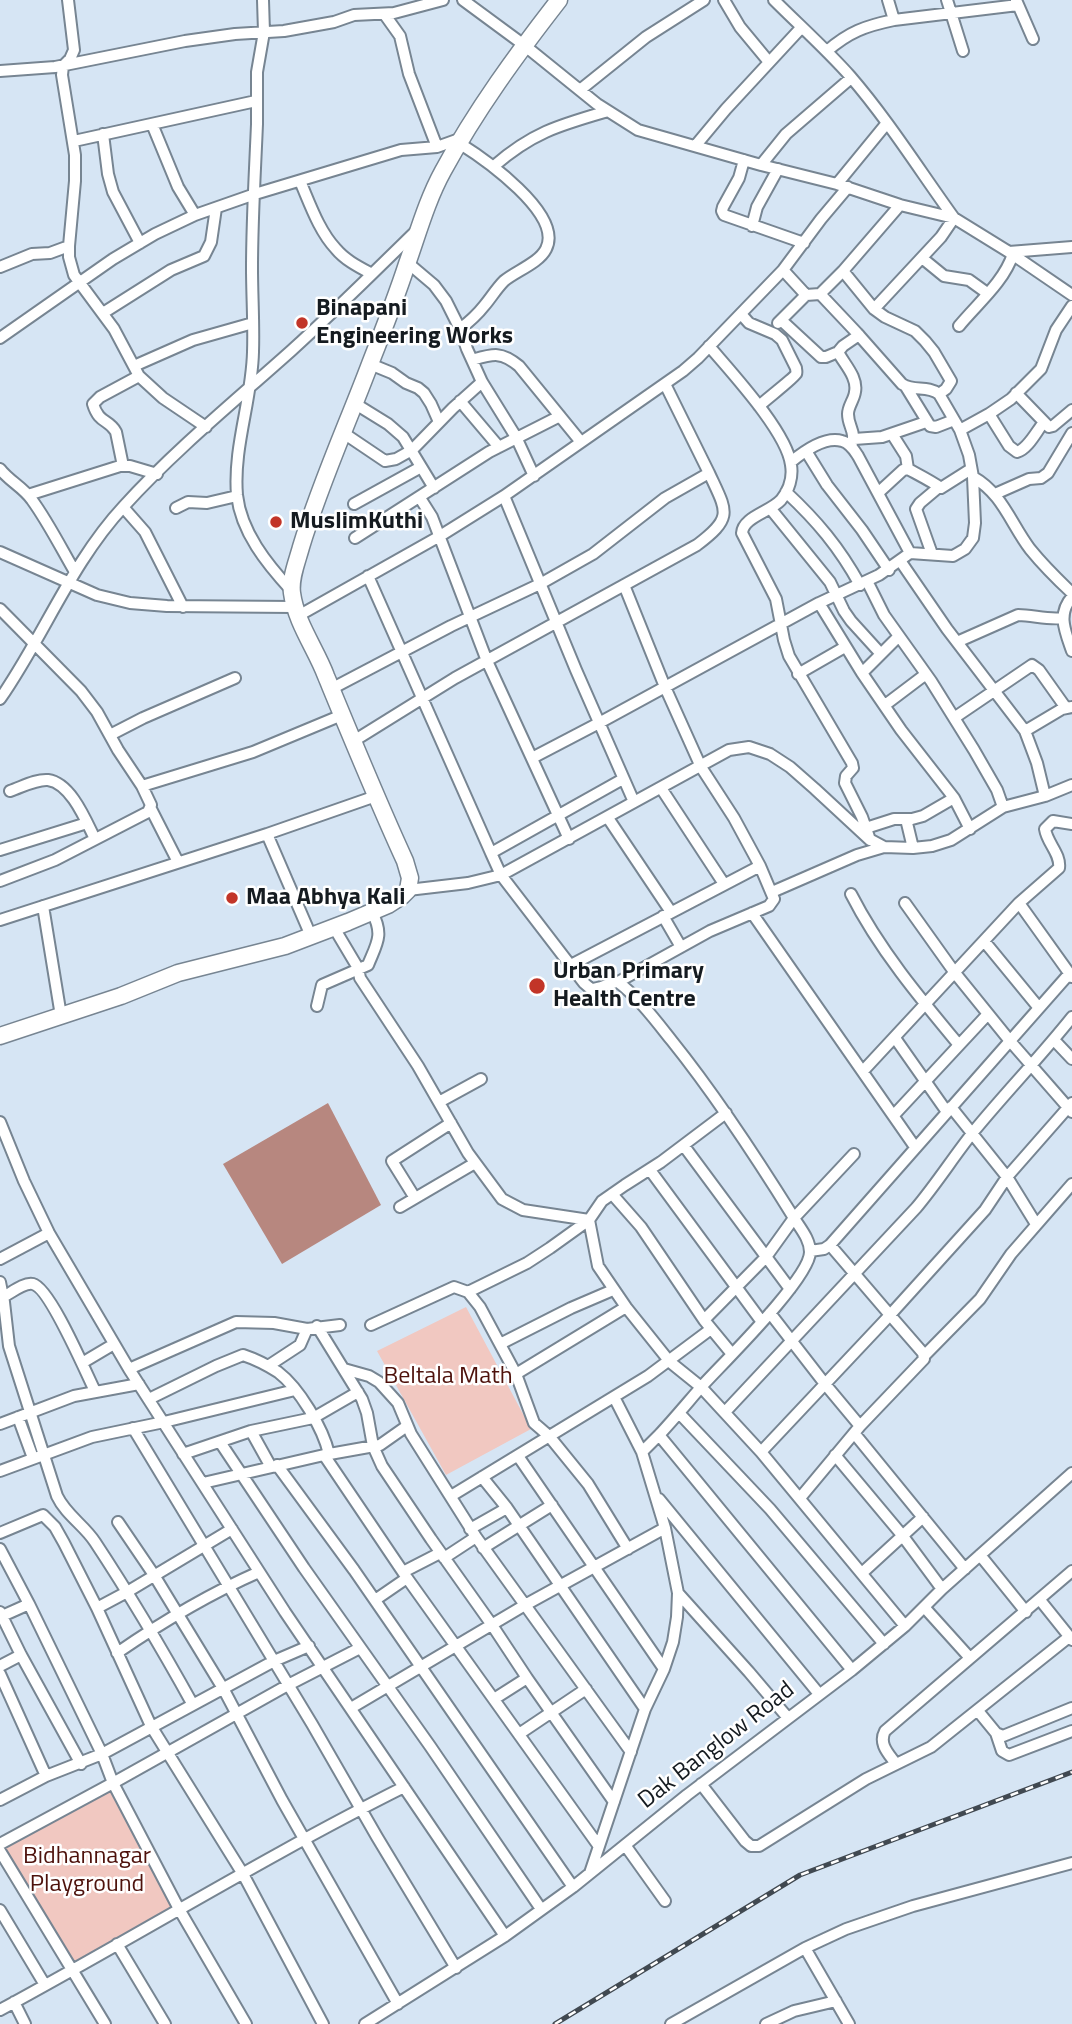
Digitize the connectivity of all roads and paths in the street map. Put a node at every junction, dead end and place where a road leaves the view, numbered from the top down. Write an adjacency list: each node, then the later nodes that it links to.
1 (68, 0): 22 (street)
2 (263, 0): 16 (street)
3 (443, 0): 13 (street)
4 (463, 0): 18 (street)
5 (559, 0): 18 (main road)
6 (704, 0): 25 (street)
7 (724, 0): 21 (street)
8 (774, 0): 15 (street)
9 (888, 0): 14 (street)
10 (947, 0): 12 (street)
11 (1017, 3): 12 (street); 17 (street)
12 (951, 13): 14 (street); 20 (street)
13 (384, 15): 16 (street); 34 (street)
14 (894, 20): 19 (street)
15 (802, 27): 19 (street); 21 (street)
16 (264, 32): 22 (street); 26 (street)
17 (1033, 39)
18 (524, 45): 25 (street); 31 (main road)
19 (827, 51): 24 (street)
20 (964, 51)
21 (769, 62): 33 (street)
22 (63, 66): 23 (street); 32 (street)
23 (0, 71)
24 (851, 78): 28 (street); 36 (street)
25 (580, 90): 27 (street)
26 (256, 101): 29 (street); 41 (street)
27 (608, 111): 33 (street); 37 (street)
28 (887, 123): 40 (street); 45 (street)
29 (152, 124): 30 (street); 44 (street)
30 (103, 134): 32 (street); 48 (street)
31 (460, 140): 34 (street); 37 (street); 47 (main road)
32 (74, 141): 50 (street)
33 (696, 145): 35 (street)
34 (437, 146): 39 (street)
35 (744, 160): 36 (street); 46 (street)
36 (761, 165): 38 (street)
37 (494, 166): 71 (street)
38 (778, 169): 40 (street); 46 (street)
39 (300, 181): 41 (street); 58 (street)
40 (842, 186): 42 (street); 49 (street)
41 (255, 194): 43 (street); 69 (street)
42 (900, 205): 45 (street); 57 (street)
43 (216, 208): 44 (street); 66 (street)
44 (195, 215): 48 (street)
45 (954, 218): 52 (street); 53 (street)
46 (752, 226): 49 (street)
47 (418, 230): 54 (main road); 58 (street)
48 (140, 243): 59 (street)
49 (804, 243): 56 (street)
50 (69, 246): 55 (street); 59 (street)
51 (1072, 247): 52 (street)
52 (1011, 253): 60 (street); 63 (street)
53 (922, 258): 60 (street); 65 (street)
54 (408, 263): 71 (street); 78 (main road)
55 (0, 267)
56 (783, 270): 62 (street); 67 (street)
57 (843, 271): 61 (street); 65 (street)
58 (372, 274): 82 (street)
59 (78, 283): 66 (street); 74 (street)
60 (987, 293): 70 (street)
61 (820, 294): 62 (street); 73 (street)
62 (806, 295): 68 (street)
63 (1072, 295)
64 (1072, 306): 84 (street)
65 (874, 309): 85 (street)
66 (103, 313): 79 (street)
67 (741, 314): 72 (street); 75 (street)
68 (781, 320): 72 (street); 76 (street)
69 (253, 323): 79 (street); 82 (street)
70 (959, 326)
71 (460, 328): 77 (street)
72 (769, 331): 88 (street)
73 (859, 335): 76 (street); 83 (street)
74 (0, 338)
75 (709, 346): 81 (street); 88 (street)
76 (838, 352): 102 (street)
77 (472, 360): 80 (street); 91 (street)
78 (370, 364): 87 (main road); 92 (street)
79 (136, 371): 96 (street); 107 (street)
80 (482, 382): 86 (street); 100 (street)
81 (664, 384): 101 (street); 110 (street)
82 (250, 387): 96 (street); 121 (street)
83 (906, 387): 85 (street); 93 (street)
84 (1016, 393): 90 (street); 94 (street)
85 (939, 394): 95 (street)
86 (460, 401): 92 (street); 103 (street)
87 (354, 403): 97 (main road); 104 (street)
88 (759, 406): 106 (street)
89 (1068, 413): 94 (street); 98 (street)
90 (989, 414): 94 (street); 95 (street)
91 (560, 416): 100 (street); 101 (street)
92 (439, 422): 104 (street)
93 (926, 422): 95 (street); 99 (street)
94 (1044, 422)
95 (957, 425): 111 (street)
96 (206, 427): 112 (street)
97 (342, 432): 104 (street); 144 (main road)
98 (1072, 433): 119 (street)
99 (892, 434): 102 (street); 109 (street)
100 (516, 437): 103 (street); 113 (street)
101 (581, 442): 113 (street)
102 (852, 443): 105 (street); 118 (street)
103 (499, 447): 116 (street)
104 (412, 450): 108 (street)
105 (806, 451): 106 (street); 134 (street)
106 (791, 462): 117 (street)
107 (123, 466): 112 (street); 120 (street)
108 (421, 467): 116 (street); 124 (street)
109 (908, 469): 115 (street); 118 (street)
110 (709, 473): 139 (street); 140 (street)
111 (972, 473): 115 (street); 119 (street); 132 (street)
112 (157, 474): 125 (street)
113 (534, 476): 122 (street)
114 (2, 477): 120 (street)
115 (939, 487): 132 (street)
116 (433, 488): 123 (street)
117 (786, 492): 127 (street); 138 (street)
118 (878, 494): 131 (street)
119 (995, 494): 142 (street)
120 (28, 495): 135 (street)
121 (237, 496): 126 (street); 144 (street)
122 (504, 496): 128 (street); 139 (street)
123 (420, 498): 128 (street); 129 (street)
124 (354, 504)
125 (123, 507): 135 (street); 145 (street)
126 (176, 508)
127 (770, 509): 141 (street); 150 (street)
128 (440, 536): 136 (street); 147 (street)
129 (355, 538)
130 (0, 552): 137 (street)
131 (910, 553): 132 (street); 133 (street)
132 (932, 554)
133 (901, 562): 134 (street); 152 (street)
134 (888, 570): 138 (street)
135 (75, 572): 137 (street)
136 (369, 576): 144 (street); 156 (street)
137 (68, 583): 145 (street); 153 (street)
138 (864, 583): 141 (street); 151 (street)
139 (540, 584): 147 (street); 149 (street)
140 (624, 585): 149 (street); 163 (street)
141 (837, 594): 143 (street); 157 (street)
142 (1072, 595): 148 (street)
143 (818, 603): 150 (street); 154 (street)
144 (295, 604): 145 (street); 164 (main road)
145 (183, 607)
146 (0, 609): 153 (street)
147 (471, 616): 156 (street); 158 (street)
148 (1063, 618): 152 (street); 155 (street)
149 (557, 624): 158 (street); 172 (street)
150 (780, 625): 160 (street); 163 (street)
151 (899, 636): 157 (street); 161 (street)
152 (957, 642): 165 (street)
153 (35, 643): 167 (street); 174 (street)
154 (845, 647): 159 (street); 160 (street)
155 (1072, 650)
156 (402, 652): 164 (street); 166 (street)
157 (881, 654): 159 (street)
158 (487, 662): 166 (street); 176 (street)
159 (862, 673): 168 (street)
160 (798, 674): 194 (street)
161 (926, 674): 168 (street); 171 (street)
162 (235, 678): 174 (street)
163 (665, 687): 172 (street); 177 (street)
164 (331, 689): 170 (main road)
165 (995, 692): 169 (street); 171 (street); 173 (street)
166 (422, 697): 175 (street); 203 (street)
167 (0, 699)
168 (885, 705): 185 (street)
169 (1069, 708): 173 (street)
170 (342, 715): 175 (main road); 180 (street)
171 (954, 718): 187 (street)
172 (599, 723): 176 (street); 178 (street)
173 (1025, 731): 184 (street)
174 (110, 735): 180 (street)
175 (352, 742): 183 (main road)
176 (532, 758): 189 (street)
177 (701, 767): 181 (street); 199 (street); 205 (street)
178 (624, 779): 186 (street); 189 (street)
179 (1072, 785): 184 (street)
180 (142, 786): 188 (street)
181 (661, 788): 186 (street); 208 (street)
182 (10, 791): 192 (street)
183 (376, 796): 196 (street); 209 (main road)
184 (1045, 796): 187 (street)
185 (954, 798): 191 (street); 195 (street)
186 (634, 802): 190 (street)
187 (1003, 807): 195 (street)
188 (150, 808): 197 (street); 204 (street)
189 (558, 814): 198 (street); 203 (street)
190 (608, 818): 198 (street); 217 (street)
191 (906, 819): 194 (street); 201 (street)
192 (87, 823): 197 (street); 202 (street)
193 (1072, 824): 213 (street)
194 (866, 828): 199 (street)
195 (970, 829): 201 (street)
196 (267, 834): 204 (street); 220 (street)
197 (95, 839): 207 (street)
198 (569, 839): 206 (street)
199 (870, 840): 200 (street)
200 (884, 846): 201 (street); 210 (street)
201 (913, 848)
202 (0, 850)
203 (491, 853): 206 (street)
204 (178, 862): 214 (street)
205 (760, 866): 208 (street); 210 (street)
206 (501, 875): 209 (street); 223 (street)
207 (0, 881)
208 (724, 884): 217 (street)
209 (408, 890): 215 (main road)
210 (772, 891): 216 (street)
211 (850, 894): 228 (street)
212 (905, 903): 225 (street)
213 (1019, 904): 221 (street); 226 (street)
214 (43, 906): 218 (street); 232 (street)
215 (372, 912): 219 (main road); 224 (street)
216 (752, 913): 222 (street); 241 (street)
217 (667, 914): 222 (street); 223 (street)
218 (0, 920)
219 (333, 926): 220 (main road); 224 (street)
220 (311, 936): 232 (main road)
221 (984, 941): 225 (street); 230 (street)
222 (681, 947): 227 (street)
223 (571, 964): 227 (street)
224 (358, 968): 229 (street); 244 (street)
225 (955, 973): 228 (street); 231 (street)
226 (1071, 975): 230 (street)
227 (618, 982): 247 (street)
228 (926, 1005): 235 (street); 238 (street)
229 (317, 1006)
230 (1040, 1008): 237 (street)
231 (988, 1014): 237 (street); 238 (street)
232 (61, 1016): 234 (main road)
233 (1072, 1017): 236 (street)
234 (0, 1036)
235 (895, 1038): 241 (street); 243 (street)
236 (1054, 1040): 239 (street); 240 (street)
237 (1010, 1041): 240 (street); 246 (street)
238 (958, 1045): 243 (street)
239 (1072, 1059)
240 (1032, 1066): 245 (street); 251 (street)
241 (863, 1071): 248 (street)
242 (481, 1079): 244 (street)
243 (925, 1081): 246 (street); 248 (street)
244 (439, 1102): 250 (street)
245 (1071, 1107): 257 (street)
246 (949, 1109): 251 (street); 253 (street)
247 (726, 1113): 252 (street); 262 (street)
248 (894, 1115): 253 (street)
249 (0, 1122): 265 (street)
250 (451, 1123): 255 (street); 260 (street)
251 (973, 1133): 257 (street); 270 (street)
252 (684, 1146): 256 (street); 268 (street)
253 (915, 1147): 266 (street)
254 (854, 1154): 262 (street)
255 (475, 1163): 260 (street); 263 (street)
256 (650, 1170): 259 (street); 272 (street)
257 (1007, 1177): 264 (street); 279 (street)
258 (1072, 1184): 264 (street)
259 (612, 1194): 263 (street); 283 (street)
260 (415, 1198): 261 (street)
261 (400, 1207)
262 (794, 1218): 267 (street); 268 (street)
263 (589, 1220): 274 (street); 275 (street)
264 (1036, 1224): 289 (street)
265 (49, 1234): 269 (street); 286 (street)
266 (830, 1245): 267 (street); 270 (street)
267 (810, 1251): 273 (street)
268 (766, 1257): 272 (street); 273 (street)
269 (0, 1259)
270 (855, 1275): 279 (street); 285 (street)
271 (0, 1282): 276 (street)
272 (736, 1288): 280 (street); 283 (street)
273 (790, 1289): 278 (street)
274 (613, 1290): 277 (street); 287 (street)
275 (468, 1292): 282 (street); 287 (street)
276 (3, 1297): 290 (street); 292 (street)
277 (626, 1307): 291 (street); 297 (street)
278 (770, 1313): 280 (street); 285 (street)
279 (890, 1315): 289 (street); 299 (street)
280 (762, 1322): 288 (street)
281 (340, 1325): 284 (street)
282 (371, 1325)
283 (708, 1325): 288 (street); 291 (street)
284 (312, 1327): 294 (street); 295 (street); 296 (street)
285 (791, 1341): 299 (street); 306 (street)
286 (114, 1344): 292 (street); 295 (street)
287 (500, 1344): 297 (street)
288 (732, 1354): 300 (street)
289 (924, 1356): 315 (street)
290 (13, 1362): 293 (street); 307 (street)
291 (670, 1362): 300 (street); 304 (street)
292 (82, 1363): 302 (street)
293 (0, 1364)
294 (268, 1366): 301 (street); 305 (street)
295 (129, 1368): 298 (street)
296 (344, 1369): 303 (street); 313 (street)
297 (516, 1374): 318 (street)
298 (139, 1384): 302 (street); 305 (street)
299 (825, 1384): 315 (street); 322 (street)
300 (701, 1387): 306 (street); 308 (street)
301 (295, 1390): 310 (street); 311 (street)
302 (95, 1391): 307 (street)
303 (358, 1392): 310 (street); 320 (street)
304 (614, 1397): 318 (street); 321 (street)
305 (149, 1399): 311 (street)
306 (725, 1412): 322 (street)
307 (30, 1413): 309 (street); 326 (street)
308 (680, 1413): 317 (street); 378 (street)
309 (18, 1417): 312 (street); 326 (street)
310 (313, 1418): 316 (street); 324 (street)
311 (164, 1422): 314 (street); 323 (street)
312 (0, 1424)
313 (407, 1426): 320 (street); 334 (street)
314 (134, 1428): 326 (street); 347 (street)
315 (857, 1430): 325 (street); 339 (street)
316 (251, 1432): 319 (street); 328 (street)
317 (659, 1435): 321 (street); 390 (street)
318 (549, 1436): 327 (street); 350 (street)
319 (220, 1442): 323 (street); 330 (street)
320 (373, 1447): 324 (street); 351 (street)
321 (642, 1452): 335 (street)
322 (761, 1452): 336 (street)
323 (183, 1454): 333 (street)
324 (326, 1455): 328 (street); 359 (street)
325 (835, 1455): 336 (street); 346 (street)
326 (38, 1456): 329 (street); 363 (street)
327 (518, 1456): 332 (street); 337 (street)
328 (274, 1466): 330 (street); 365 (street)
329 (0, 1471)
330 (242, 1474): 333 (street); 381 (street)
331 (1072, 1474): 352 (street, Dak Banglow Road)
332 (482, 1477): 334 (street); 338 (street)
333 (203, 1483): 343 (street)
334 (450, 1496): 345 (street)
335 (656, 1496): 342 (street); 397 (street)
336 (800, 1498): 357 (street)
337 (552, 1505): 341 (street); 353 (street)
338 (507, 1508): 341 (street); 345 (street)
339 (923, 1517): 346 (street); 354 (street)
340 (118, 1522): 358 (street)
341 (519, 1527): 348 (street); 361 (street)
342 (665, 1528): 350 (street); 364 (street)
343 (232, 1529): 347 (street); 356 (street)
344 (0, 1533): 370 (street)
345 (473, 1533): 348 (street); 351 (street)
346 (902, 1535): 357 (street); 362 (street)
347 (204, 1546): 358 (street); 360 (street)
348 (483, 1548): 368 (street)
349 (0, 1549): 367 (street)
350 (628, 1549): 353 (street)
351 (442, 1555): 359 (street); 374 (street)
352 (980, 1555): 354 (street, Dak Banglow Road); 371 (street)
353 (594, 1566): 361 (street); 389 (street)
354 (965, 1569): 362 (street, Dak Banglow Road)
355 (1072, 1571): 366 (street)
356 (260, 1572): 360 (street); 379 (street)
357 (862, 1573): 375 (street)
358 (154, 1575): 363 (street); 372 (street)
359 (405, 1575): 365 (street); 380 (street)
360 (229, 1585): 372 (street); 385 (street)
361 (561, 1586): 368 (street); 402 (street)
362 (942, 1589): 369 (street, Dak Banglow Road)
363 (127, 1592): 370 (street); 376 (street)
364 (678, 1593): 389 (street); 406 (street)
365 (375, 1600): 388 (street)
366 (1040, 1600): 371 (street); 377 (street)
367 (29, 1604): 373 (street); 413 (street)
368 (525, 1605): 374 (street); 395 (street)
369 (924, 1607): 375 (street, Dak Banglow Road); 384 (street)
370 (97, 1608): 382 (street)
371 (1026, 1612): 384 (street)
372 (177, 1613): 376 (street); 396 (street)
373 (1, 1615): 383 (street)
374 (492, 1625): 380 (street); 392 (street)
375 (905, 1626): 378 (street, Dak Banglow Road)
376 (150, 1630): 382 (street); 399 (street)
377 (1070, 1638): 403 (street)
378 (884, 1644): 390 (street, Dak Banglow Road)
379 (309, 1646): 385 (street); 387 (street)
380 (456, 1646): 388 (street); 398 (street)
381 (360, 1648): 387 (street); 394 (street)
382 (117, 1653): 407 (street)
383 (21, 1655): 386 (street); 414 (street)
384 (970, 1658): 415 (street)
385 (274, 1661): 393 (street); 396 (street)
386 (0, 1666)
387 (323, 1666): 393 (street); 400 (street)
388 (420, 1666): 394 (street); 431 (street)
389 (664, 1669): 402 (street)
390 (852, 1670): 397 (street, Dak Banglow Road)
391 (0, 1674): 416 (street)
392 (527, 1678): 398 (street); 404 (street)
393 (288, 1685): 405 (street); 422 (street)
394 (387, 1687): 400 (street); 434 (street)
395 (586, 1689): 404 (street); 411 (street)
396 (223, 1690): 399 (street); 405 (street)
397 (819, 1694): 406 (street, Dak Banglow Road)
398 (494, 1699): 410 (street)
399 (193, 1705): 407 (street)
400 (351, 1708): 419 (street)
401 (1072, 1708): 409 (street)
402 (645, 1709): 411 (street)
403 (978, 1711): 409 (street); 415 (street)
404 (551, 1713): 410 (street); 421 (street)
405 (236, 1715): 412 (street); 423 (street)
406 (788, 1718): 418 (street, Dak Banglow Road)
407 (151, 1726): 412 (street); 413 (street)
408 (1072, 1731): 409 (street)
409 (996, 1733)
410 (519, 1734): 426 (street)
411 (631, 1752): 421 (street)
412 (168, 1753): 417 (street); 430 (street)
413 (102, 1754): 414 (street); 417 (street)
414 (81, 1763): 416 (street)
415 (896, 1764): 418 (street)
416 (46, 1776): 420 (street)
417 (113, 1783): 424 (street); 433 (street)
418 (701, 1784): 425 (street, Dak Banglow Road)
419 (404, 1787): 422 (street); 436 (street)
420 (0, 1800)
421 (614, 1802): 426 (street)
422 (361, 1809): 423 (street); 439 (street)
423 (305, 1840): 430 (street); 444 (street)
424 (0, 1844)
425 (625, 1844): 429 (street, Dak Banglow Road); 432 (street)
426 (598, 1845): 429 (street)
427 (0, 1851): 440 (street)
428 (1072, 1863): 438 (street)
429 (590, 1873): 431 (street, Dak Banglow Road)
430 (243, 1874): 433 (street); 450 (street)
431 (573, 1887): 434 (street, Dak Banglow Road)
432 (665, 1900)
433 (179, 1909): 437 (street); 449 (street)
434 (541, 1909): 436 (street, Dak Banglow Road)
435 (0, 1910): 441 (street)
436 (505, 1936): 439 (street, Dak Banglow Road)
437 (117, 1944): 440 (street); 448 (street)
438 (805, 1948): 442 (street); 452 (street)
439 (456, 1968): 444 (street, Dak Banglow Road)
440 (72, 1969): 441 (street); 447 (street)
441 (45, 1985): 443 (street)
442 (836, 2001): 453 (street); 454 (street)
443 (14, 2002): 445 (street); 446 (street)
444 (398, 2004): 451 (street, Dak Banglow Road)
445 (0, 2010)
446 (25, 2024)
447 (105, 2024)
448 (165, 2024)
449 (246, 2024)
450 (323, 2024)
451 (365, 2024)
452 (671, 2024)
453 (766, 2024)
454 (849, 2024)

